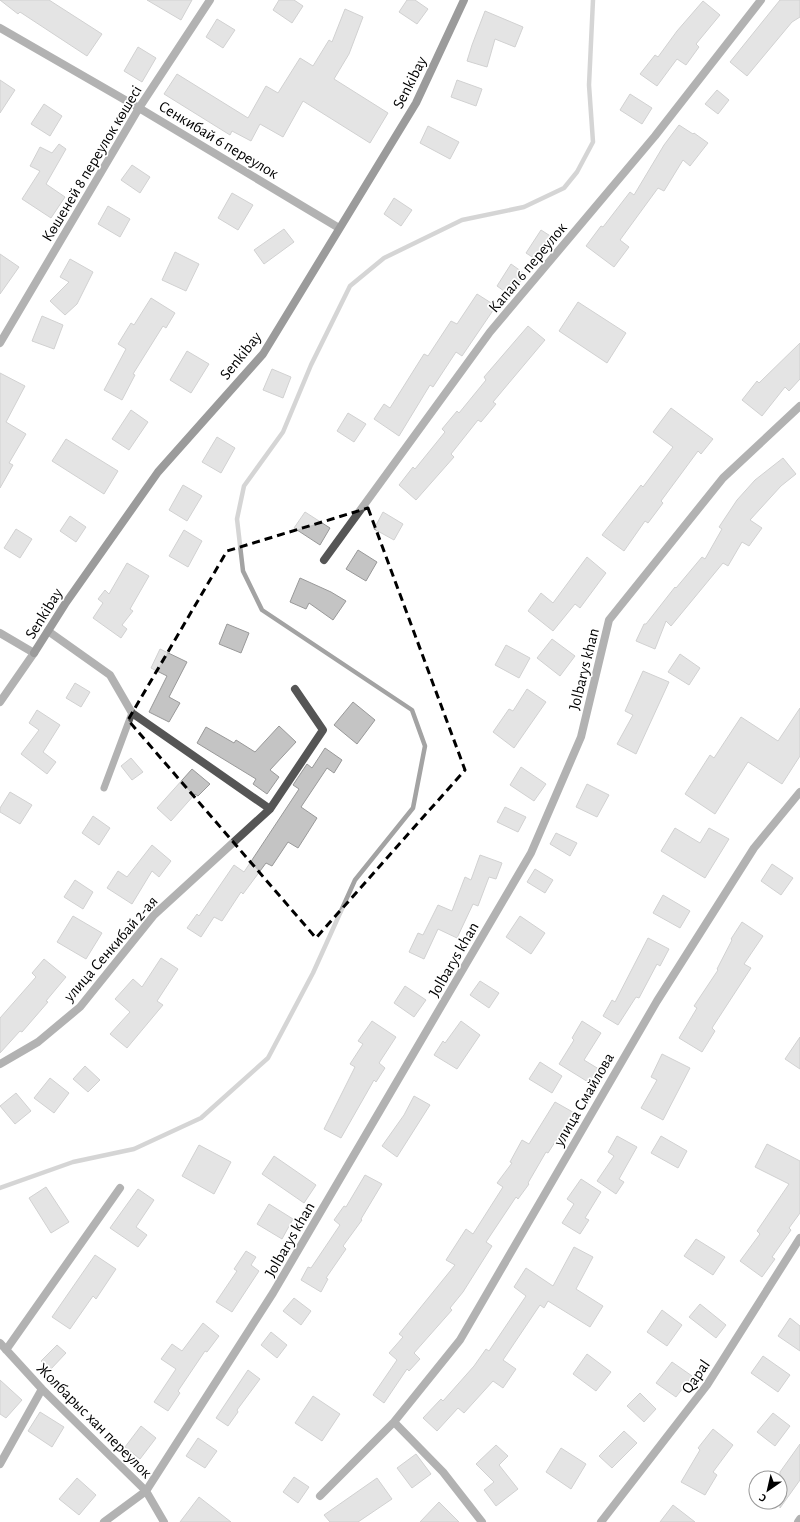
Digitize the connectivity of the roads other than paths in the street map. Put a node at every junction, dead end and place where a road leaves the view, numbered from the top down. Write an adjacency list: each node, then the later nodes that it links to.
1 (210, 0): 5 (street, Көшеней 8 переулок көшесі)
2 (464, 0): 6 (street, Senkibay)
3 (761, 0): 9 (street, Капал 6 переулок)
4 (0, 28): 5 (street, Сенкибай 6 переулок)
5 (139, 108): 6 (street, Сенкибай 6 переулок); 7 (street, Көшеней 8 переулок көшесі)
6 (339, 228): 10 (street, Senkibay)
7 (0, 343)
8 (800, 406): 26 (street, Jolbarys khan)
9 (324, 560)
10 (48, 631): 12 (street, Senkibay); 15 (street)
11 (0, 633): 12 (street)
12 (34, 653): 14 (street, Senkibay)
13 (295, 688): 18 (street, улица Сенкибай 2-ая)
14 (0, 702)
15 (132, 713): 16 (lane); 18 (street)
16 (104, 788)
17 (800, 792): 24 (street, улица Смайлова)
18 (270, 809): 19 (street, улица Сенкибай 2-ая)
19 (0, 1064)
20 (120, 1188): 22 (street)
21 (800, 1238): 32 (street, Qapal)
22 (3, 1346): 23 (street, Жолбарыс хан переулок)
23 (42, 1389): 25 (street); 26 (street, Жолбарыс хан переулок)
24 (394, 1422): 27 (street, улица Смайлова); 31 (street)
25 (0, 1464)
26 (146, 1490): 29 (street, Jolbarys khan); 30 (street, Жолбарыс хан переулок)
27 (320, 1496)
28 (800, 1520): 33 (street)
29 (104, 1522)
30 (164, 1522)
31 (482, 1522)
32 (601, 1522)
33 (798, 1522)

